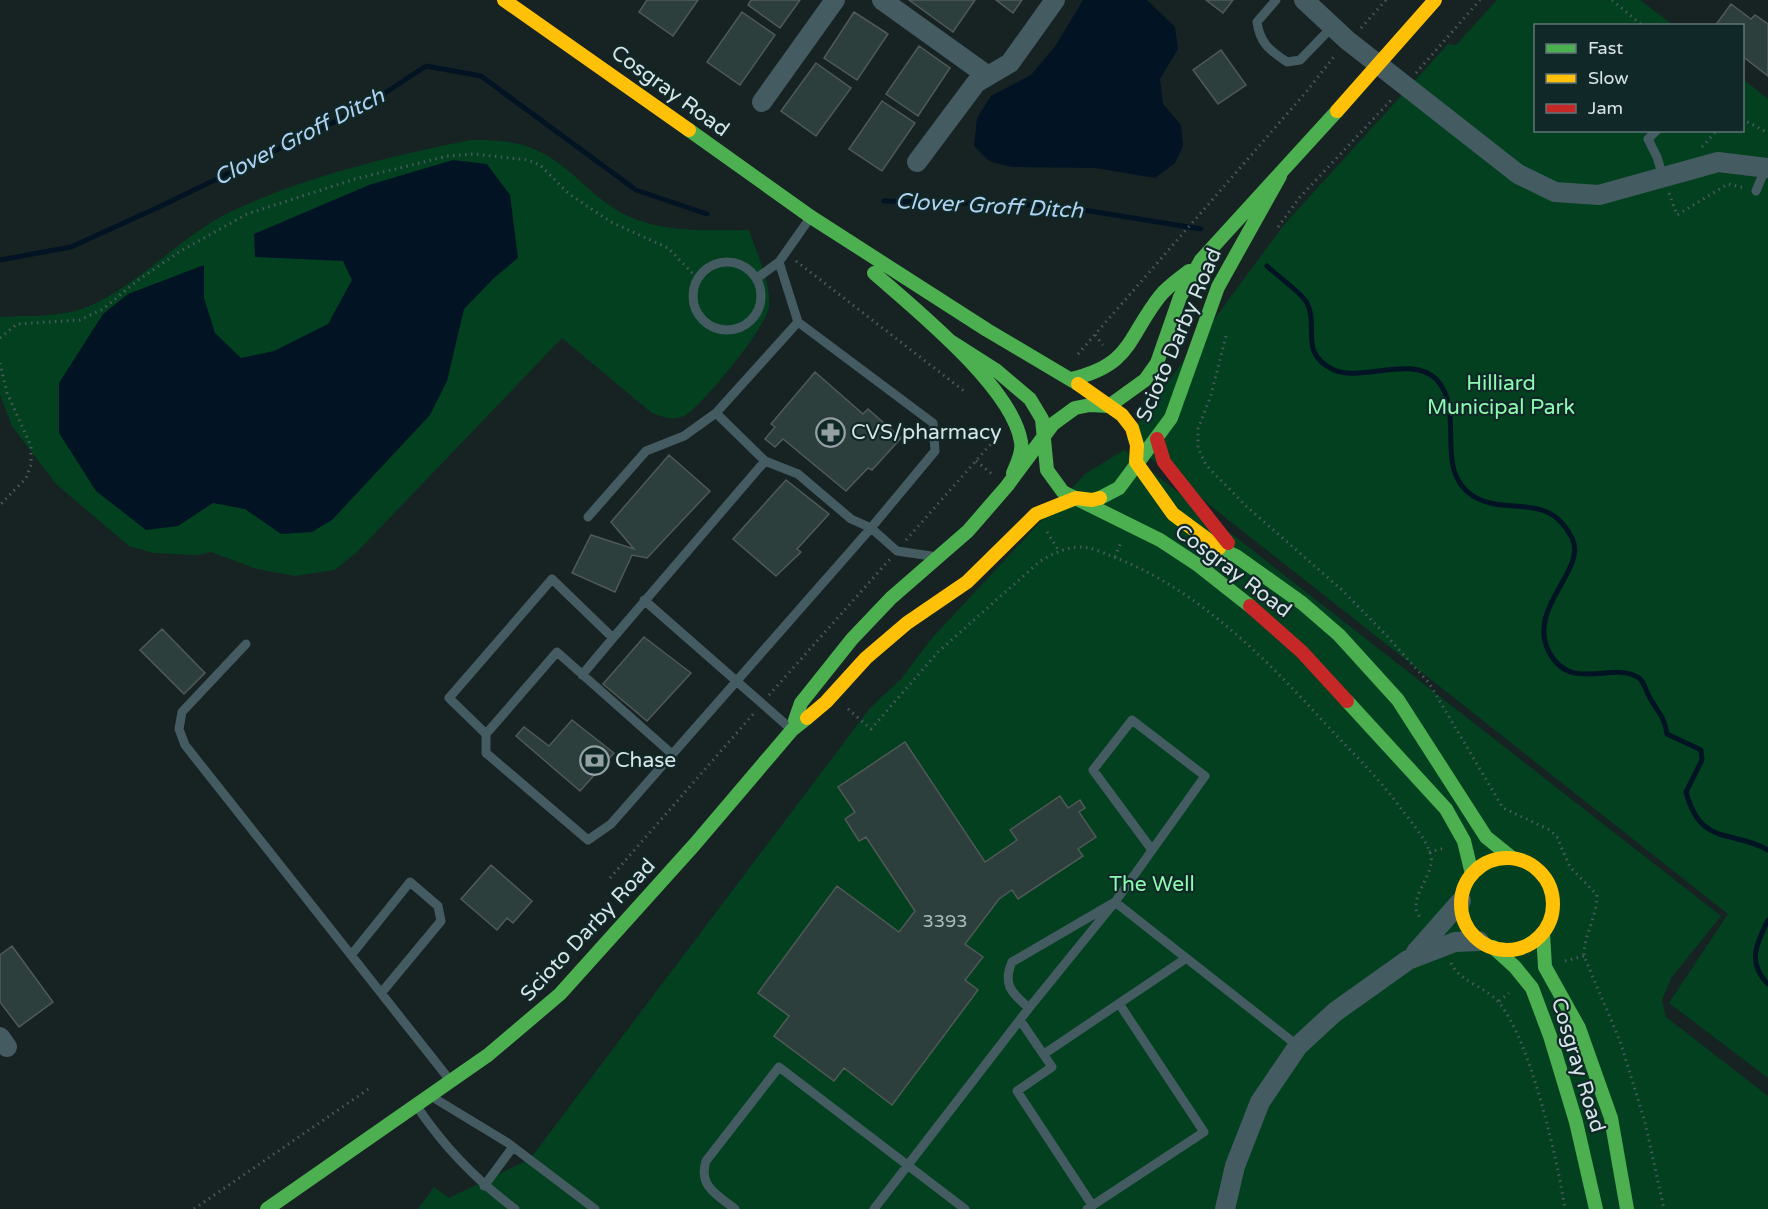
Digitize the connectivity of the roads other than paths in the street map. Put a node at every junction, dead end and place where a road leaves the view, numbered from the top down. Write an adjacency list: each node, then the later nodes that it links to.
1 (504, 0): 18 (main road, Cosgray Road)
2 (835, 0): 11 (street)
3 (882, 0): 10 (street)
4 (1055, 0): 10 (street)
5 (1276, 0): 8 (lane)
6 (1304, 0): 8 (street)
7 (1435, 0): 9 (main road, Scioto Darby Road)
8 (1340, 33): 9 (street)
9 (1380, 63): 15 (main road, Scioto Darby Road); 16 (street)
10 (988, 76): 13 (street)
11 (762, 102)
12 (1655, 132): 16 (lane)
13 (917, 162)
14 (1767, 167): 16 (street); 17 (lane)
15 (1280, 176): 19 (main road, Scioto Darby Road); 28 (main road, Scioto Darby Road)
16 (1663, 177)
17 (1756, 191)
18 (811, 217): 20 (lane); 23 (main road, Cosgray Road); 24 (main road, Cosgray Road)
19 (1201, 260): 24 (main road, Scioto Darby Road); 25 (main road, Scioto Darby Road)
20 (779, 262): 21 (lane); 22 (lane)
21 (757, 278): 21 (lane)
22 (798, 322): 26 (lane); 34 (lane)
23 (950, 341): 27 (main road, Cosgray Road); 31 (main road, Cosgray Road)
24 (1071, 379): 25 (main road, Cosgray Road)
25 (1109, 406): 27 (main road, Scioto Darby Road); 30 (main road, Cosgray Road)
26 (716, 413): 29 (lane); 33 (lane)
27 (1045, 438): 31 (main road, Scioto Darby Road); 32 (main road, Cosgray Road)
28 (1157, 439): 30 (main road, Scioto Darby Road); 35 (main road, Cosgray Road)
29 (765, 460): 34 (lane); 37 (lane)
30 (1136, 462): 32 (main road, Scioto Darby Road); 35 (main road, Cosgray Road)
31 (1003, 483): 36 (main road, Scioto Darby Road)
32 (1076, 498): 42 (main road, Scioto Darby Road); 47 (main road, Cosgray Road)
33 (588, 517)
34 (871, 528): 36 (lane); 41 (lane)
35 (1236, 556): 46 (main road, Cosgray Road)
36 (937, 557): 42 (main road, Scioto Darby Road)
37 (644, 600): 38 (lane); 41 (lane)
38 (613, 638): 40 (lane); 43 (lane)
39 (246, 644): 52 (lane)
40 (582, 675): 43 (lane); 44 (lane)
41 (737, 680): 42 (lane); 44 (lane)
42 (792, 730): 61 (main road, Scioto Darby Road)
43 (486, 734): 44 (lane)
44 (672, 754)
45 (1152, 850): 45 (lane); 49 (lane)
46 (1512, 858): 47 (main road); 50 (main road, Cosgray Road)
47 (1472, 874): 48 (main road)
48 (1461, 901): 51 (main road, Cosgray Road); 54 (street)
49 (1115, 902): 53 (lane); 57 (lane); 57 (lane)
50 (1543, 933): 51 (main road); 76 (main road, Cosgray Road)
51 (1486, 944): 54 (street); 75 (main road, Cosgray Road)
52 (352, 954): 55 (lane); 55 (lane)
53 (1185, 959): 56 (lane); 59 (lane)
54 (1408, 960): 59 (street)
55 (382, 992): 61 (lane)
56 (1120, 1005): 60 (lane); 67 (lane)
57 (1029, 1008): 58 (lane)
58 (1020, 1020): 60 (lane); 65 (lane)
59 (1298, 1046): 74 (street)
60 (1044, 1054): 67 (lane)
61 (450, 1081): 62 (main road, Scioto Darby Road)
62 (430, 1096): 63 (main road, Scioto Darby Road); 64 (lane)
63 (416, 1106): 66 (lane); 68 (main road, Scioto Darby Road)
64 (513, 1147): 66 (lane); 70 (lane)
65 (908, 1165): 71 (lane); 72 (lane); 73 (lane)
66 (484, 1186): 69 (lane)
67 (1090, 1207)
68 (267, 1209)
69 (515, 1209)
70 (595, 1209)
71 (735, 1209)
72 (874, 1209)
73 (965, 1209)
74 (1225, 1209)
75 (1596, 1209)
76 (1627, 1209)

